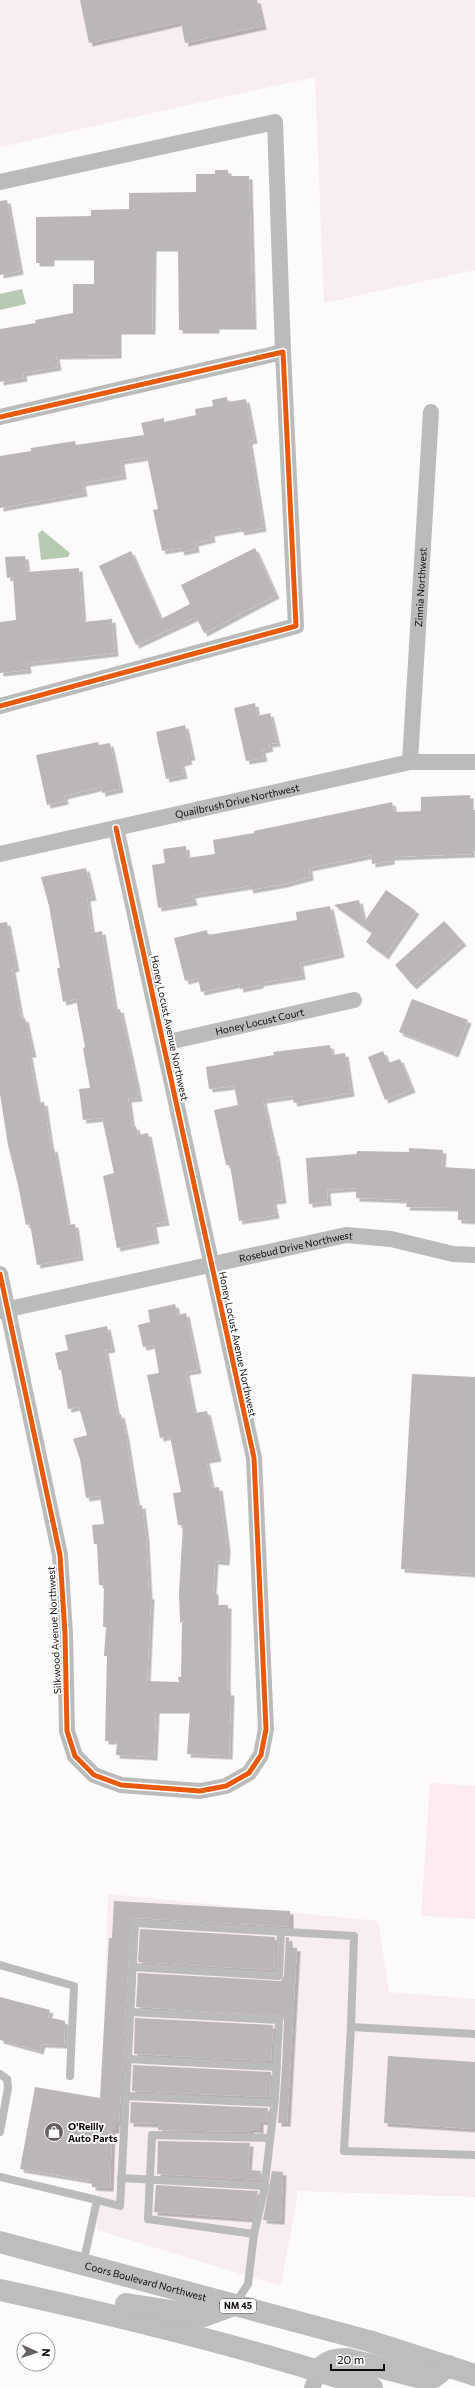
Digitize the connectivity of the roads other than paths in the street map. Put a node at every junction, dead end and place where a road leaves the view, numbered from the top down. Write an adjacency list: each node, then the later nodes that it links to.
1 (0, 182): 2 (street)
2 (283, 352): 4 (street); 5 (street)
3 (431, 412): 6 (street, Zinnia Northwest)
4 (0, 417)
5 (0, 706)
6 (410, 762): 7 (street, Quailbrush Drive Northwest); 8 (street, Quailbrush Drive Northwest)
7 (475, 762)
8 (116, 828): 9 (street, Quailbrush Drive Northwest); 11 (street, Honey Locust Avenue Northwest)
9 (0, 854)
10 (354, 1000): 11 (street, Honey Locust Court)
11 (164, 1043): 13 (street, Honey Locust Avenue Northwest)
12 (475, 1255): 13 (street, Rosebud Drive Northwest)
13 (211, 1263): 15 (street, Rosebud Drive Northwest); 16 (street, Honey Locust Avenue Northwest)
14 (0, 1274): 15 (street, Silkwood Avenue Northwest)
15 (4, 1310): 16 (street, Silkwood Avenue Northwest)
16 (156, 1789)
17 (281, 1932): 19 (lane); 19 (lane); 21 (lane)
18 (0, 1965): 26 (lane)
19 (133, 1967): 20 (lane)
20 (130, 2012): 23 (lane); 24 (lane)
21 (351, 2027): 22 (lane); 31 (lane)
22 (475, 2034)
23 (128, 2059): 24 (lane); 27 (lane)
24 (277, 2067): 28 (lane)
25 (0, 2074): 29 (lane)
26 (70, 2076)
27 (126, 2096): 28 (lane); 33 (lane)
28 (274, 2103): 30 (lane)
29 (0, 2132)
30 (270, 2138): 34 (lane); 35 (lane)
31 (475, 2155)
32 (0, 2177): 36 (lane)
33 (121, 2178): 34 (lane); 36 (lane)
34 (150, 2180): 35 (lane); 37 (lane)
35 (265, 2186): 37 (lane)
36 (97, 2200): 39 (lane)
37 (254, 2234): 41 (lane)
38 (0, 2242): 39 (main road, Coors Boulevard Northwest / NM 45)
39 (83, 2264): 41 (main road, Coors Boulevard Northwest / NM 45)
40 (0, 2290): 42 (main road)
41 (234, 2304): 42 (main road); 43 (main road, Coors Boulevard Northwest / NM 45)
42 (83, 2308): 45 (main road)
43 (448, 2366): 44 (main road, Coors Boulevard Northwest / NM 45); 45 (main road)
44 (475, 2375)
45 (315, 2379): 46 (main road)
46 (372, 2388)

